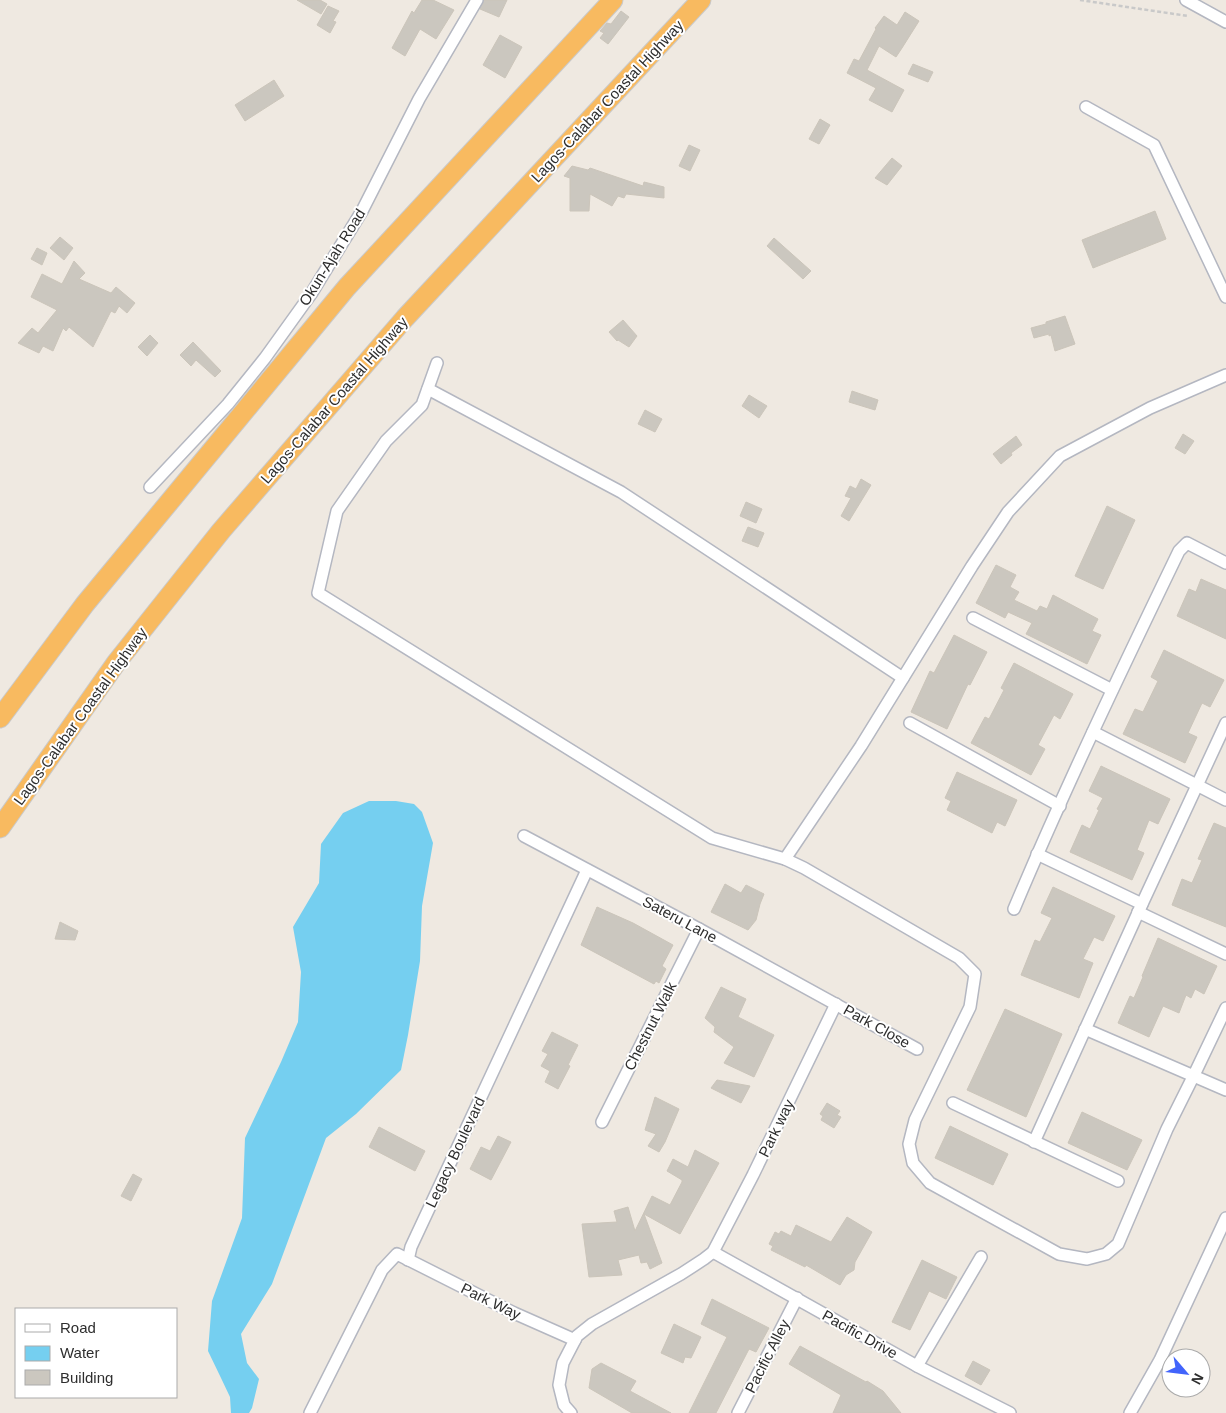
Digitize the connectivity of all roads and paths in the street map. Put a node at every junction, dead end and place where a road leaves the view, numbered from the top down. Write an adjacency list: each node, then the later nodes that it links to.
1 (477, 0): 13 (street, Okun-Ajah Road)
2 (613, 0): 18 (highway)
3 (701, 0): 25 (highway, Lagos-Calabar Coastal Highway)
4 (1080, 0): 6 (path)
5 (1186, 0): 6 (street)
6 (1207, 11): 7 (street)
7 (1226, 22)
8 (1086, 107): 9 (street)
9 (1226, 297)
10 (438, 363): 12 (street)
11 (1226, 375): 16 (street)
12 (428, 389): 16 (street); 28 (street)
13 (150, 487)
14 (1226, 563): 17 (street)
15 (973, 618): 17 (street)
16 (903, 678): 28 (street)
17 (1112, 690): 21 (street)
18 (0, 718)
19 (910, 723): 24 (street)
20 (1226, 723): 22 (street)
21 (1093, 732): 22 (street); 24 (street)
22 (1197, 784): 23 (street); 30 (street)
23 (1226, 800)
24 (1060, 806): 27 (street)
25 (0, 828)
26 (524, 836): 29 (street, Sateru Lane)
27 (1037, 854): 30 (street); 31 (street)
28 (785, 859): 38 (street)
29 (587, 870): 32 (street, Sateru Lane); 47 (street, Legacy Boulevard)
30 (1140, 908): 33 (street); 36 (street)
31 (1014, 909)
32 (699, 929): 34 (street, Sateru Lane); 41 (street, Chestnut Walk)
33 (1226, 954)
34 (836, 1004): 37 (street, Park Close); 45 (street, Park way)
35 (1226, 1008): 38 (street)
36 (1085, 1029): 38 (street); 42 (street)
37 (917, 1049)
38 (1194, 1076): 39 (street)
39 (1226, 1090)
40 (953, 1103): 42 (street)
41 (602, 1122)
42 (1034, 1142): 43 (street)
43 (1118, 1181)
44 (1226, 1218): 55 (street)
45 (713, 1252): 48 (street, Pacific Drive); 49 (street)
46 (981, 1257): 50 (street)
47 (408, 1260): 49 (street, Park Way); 51 (street)
48 (797, 1298): 50 (street, Pacific Drive); 53 (street, Pacific Alley)
49 (576, 1338): 52 (street)
50 (917, 1366): 54 (street, Pacific Drive)
51 (310, 1413)
52 (571, 1413)
53 (738, 1413)
54 (1010, 1413)
55 (1130, 1413)

